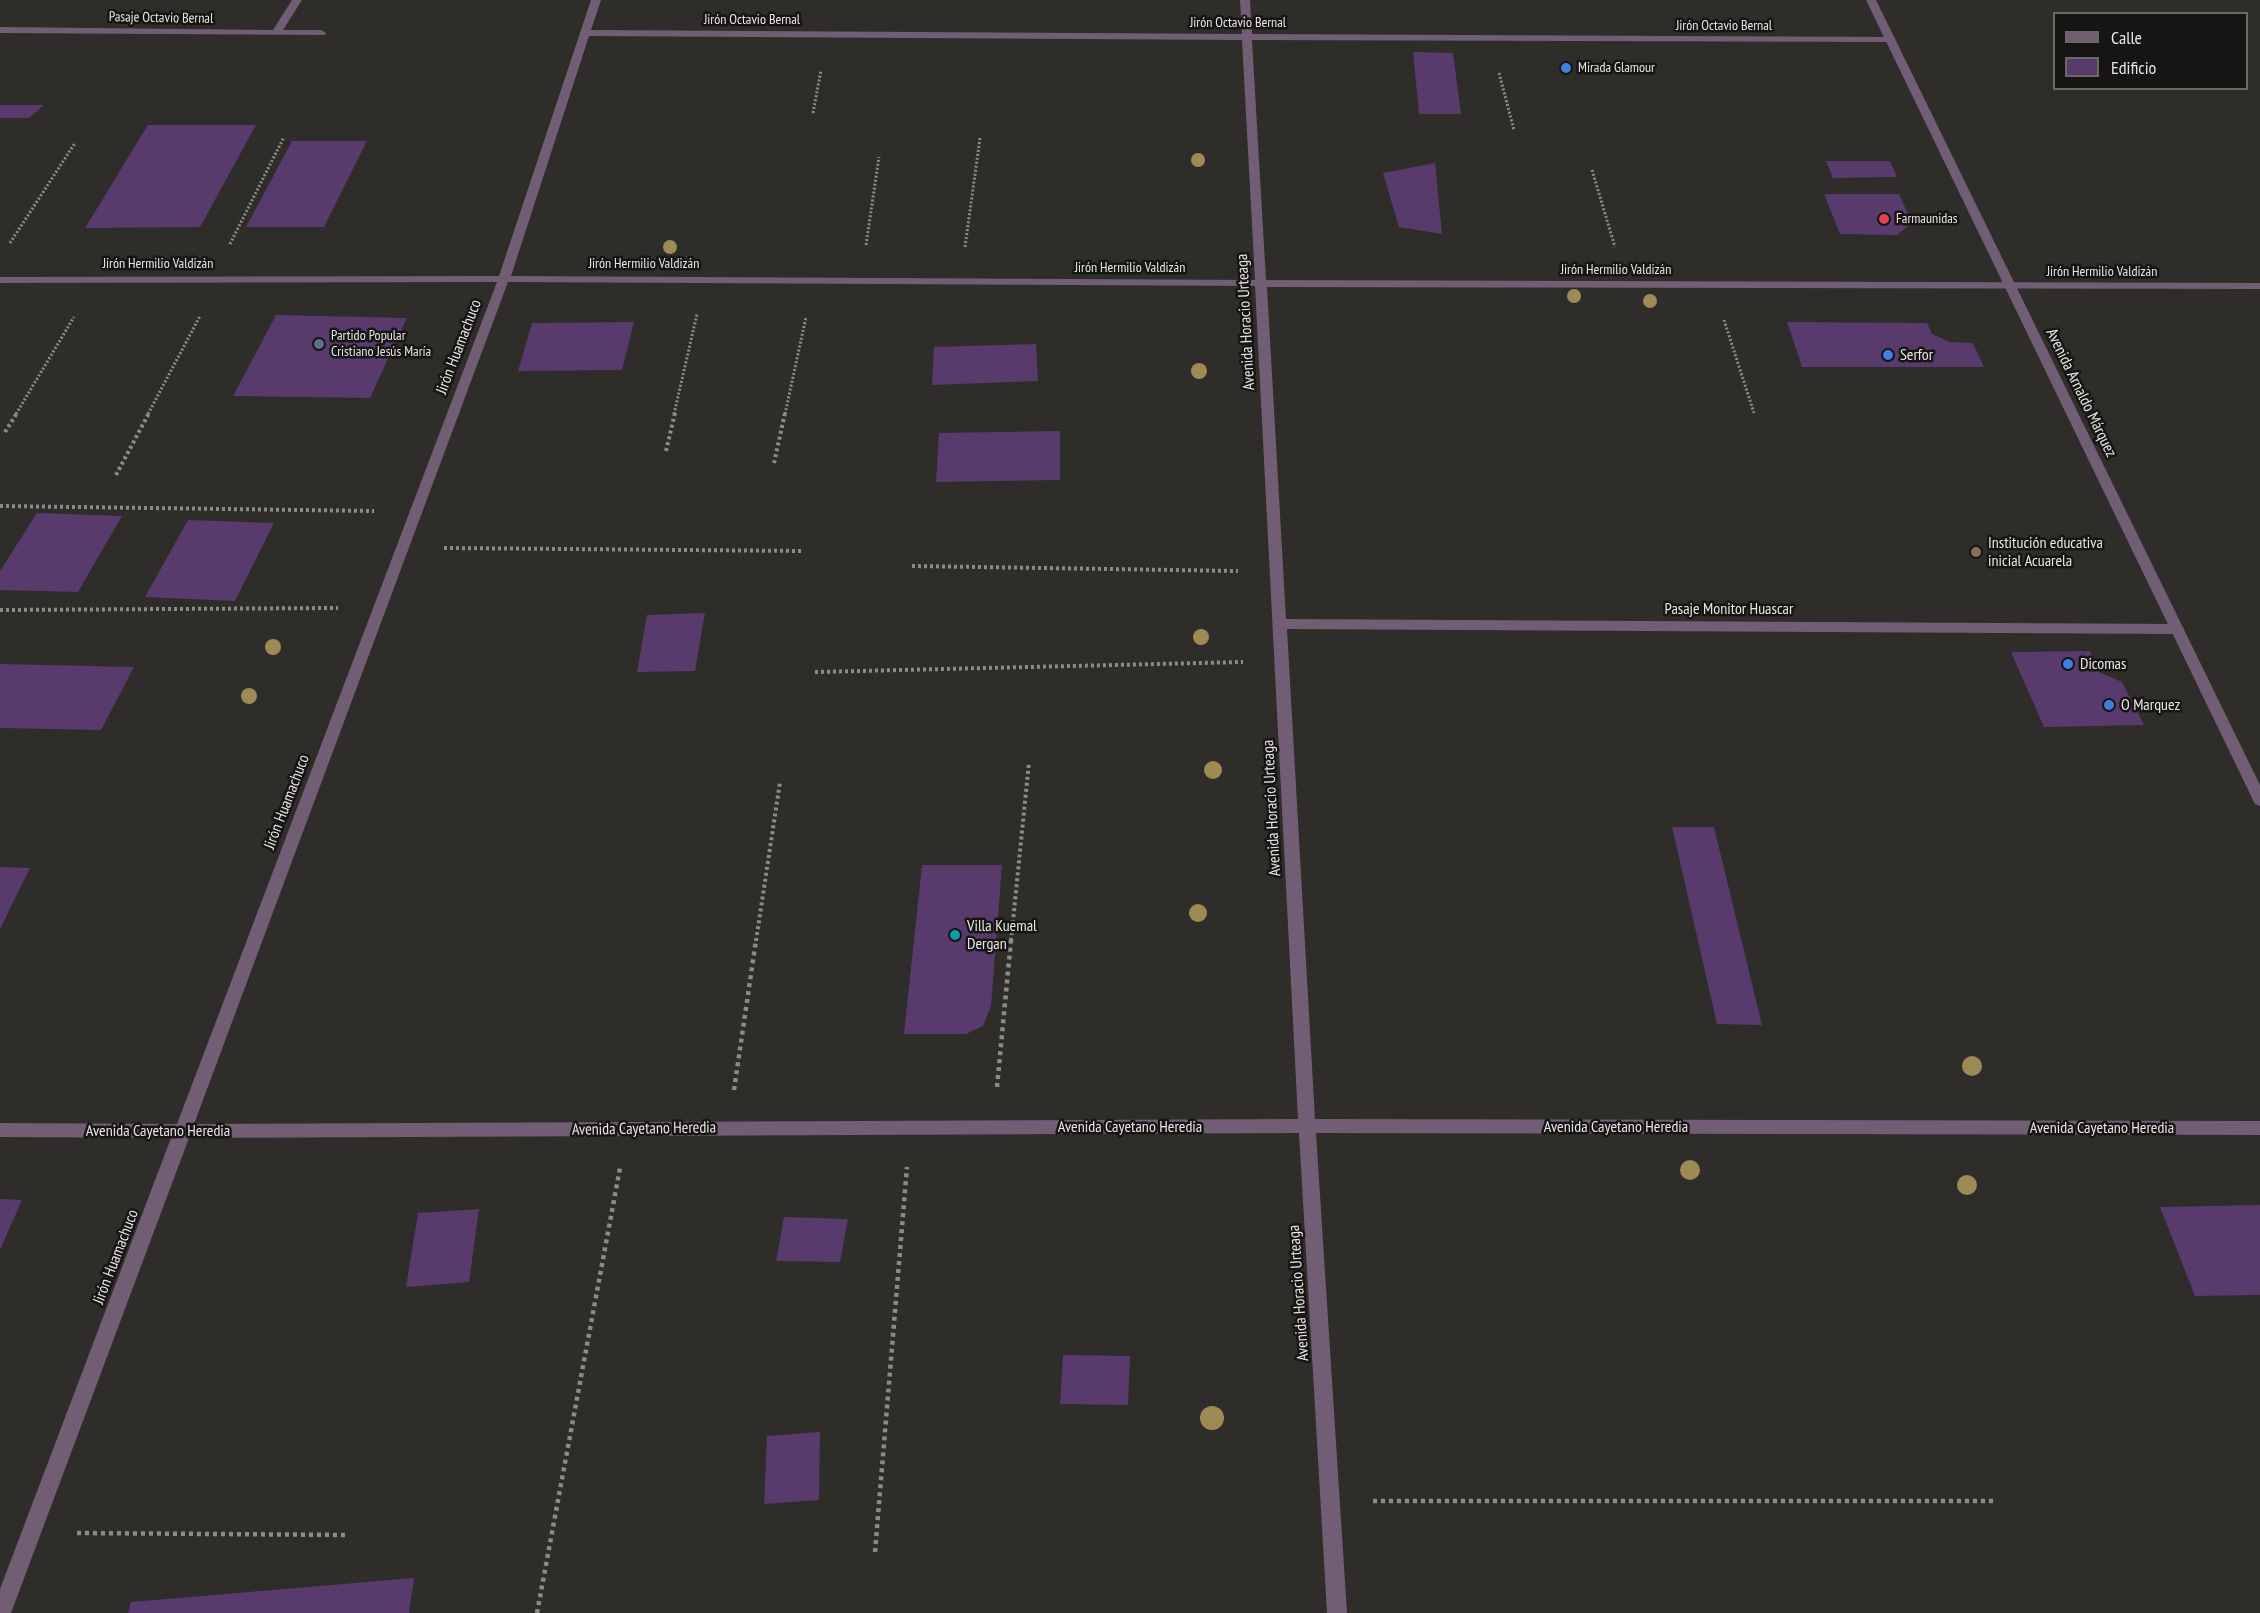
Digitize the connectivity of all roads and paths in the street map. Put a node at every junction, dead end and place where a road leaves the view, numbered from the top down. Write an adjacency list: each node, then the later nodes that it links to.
1 (297, 0): 6 (street)
2 (596, 0): 8 (street, Jirón Huamachuco)
3 (1245, 0): 9 (street, Avenida Horacio Urteaga)
4 (1871, 0): 11 (street, Avenida Arnaldo Márquez)
5 (0, 30): 6 (street, Pasaje Octavio Bernal)
6 (276, 33): 7 (street, Pasaje Octavio Bernal)
7 (321, 33)
8 (585, 33): 9 (street, Jirón Octavio Bernal); 21 (street, Jirón Huamachuco)
9 (1248, 36): 10 (street, Jirón Octavio Bernal); 27 (street, Avenida Horacio Urteaga)
10 (1490, 38): 11 (street, Jirón Octavio Bernal); 12 (path)
11 (1891, 40): 31 (street, Avenida Arnaldo Márquez)
12 (1514, 130)
13 (284, 137): 20 (path)
14 (980, 138): 26 (path)
15 (75, 143): 18 (path)
16 (879, 157): 25 (path)
17 (1592, 170): 28 (path)
18 (6, 249)
19 (96, 279): 20 (street, Jirón Hermilio Valdizán); 23 (street, Jirón Hermilio Valdizán); 33 (path)
20 (216, 279): 21 (street, Jirón Hermilio Valdizán); 36 (path)
21 (504, 279): 22 (street, Jirón Hermilio Valdizán); 38 (street, Jirón Huamachuco)
22 (705, 279): 24 (street, Jirón Hermilio Valdizán); 34 (path)
23 (0, 280)
24 (814, 280): 25 (street, Jirón Hermilio Valdizán); 35 (path)
25 (860, 281): 26 (street, Jirón Hermilio Valdizán)
26 (961, 282): 27 (street, Jirón Hermilio Valdizán)
27 (1262, 284): 28 (street, Jirón Hermilio Valdizán); 42 (street, Avenida Horacio Urteaga)
28 (1626, 285): 29 (street, Jirón Hermilio Valdizán)
29 (1713, 286): 31 (street, Jirón Hermilio Valdizán); 32 (path)
30 (2260, 286): 31 (street, Jirón Hermilio Valdizán)
31 (2011, 287): 46 (street, Avenida Arnaldo Márquez)
32 (1754, 413)
33 (5, 432)
34 (666, 451)
35 (774, 463)
36 (116, 475)
37 (0, 506): 38 (path)
38 (416, 511): 39 (street, Jirón Huamachuco)
39 (403, 548): 40 (path); 43 (street, Jirón Huamachuco)
40 (804, 550)
41 (912, 566): 42 (path)
42 (1277, 571): 45 (street, Avenida Horacio Urteaga)
43 (380, 607): 44 (path); 59 (street, Jirón Huamachuco)
44 (0, 610)
45 (1281, 624): 46 (street, Pasaje Monitor Huascar); 47 (street, Avenida Horacio Urteaga)
46 (2177, 630): 51 (street, Avenida Arnaldo Márquez)
47 (1282, 661): 48 (path); 52 (street, Avenida Horacio Urteaga)
48 (815, 672)
49 (1029, 762): 54 (path)
50 (780, 782): 53 (path)
51 (2260, 800)
52 (1307, 1126): 54 (street, Avenida Cayetano Heredia); 55 (street, Avenida Cayetano Heredia); 60 (street, Avenida Horacio Urteaga)
53 (729, 1128): 56 (street, Avenida Cayetano Heredia); 58 (street, Avenida Cayetano Heredia)
54 (993, 1128): 56 (street, Avenida Cayetano Heredia)
55 (2260, 1128)
56 (910, 1129): 64 (path)
57 (0, 1130): 59 (street, Avenida Cayetano Heredia)
58 (627, 1130): 59 (street, Avenida Cayetano Heredia); 66 (path)
59 (182, 1131): 62 (street, Jirón Huamachuco)
60 (1330, 1501): 61 (path); 67 (street, Avenida Horacio Urteaga)
61 (1996, 1501)
62 (31, 1533): 63 (path); 65 (street, Jirón Huamachuco)
63 (349, 1535)
64 (875, 1552)
65 (1, 1613)
66 (537, 1613)
67 (1337, 1613)

